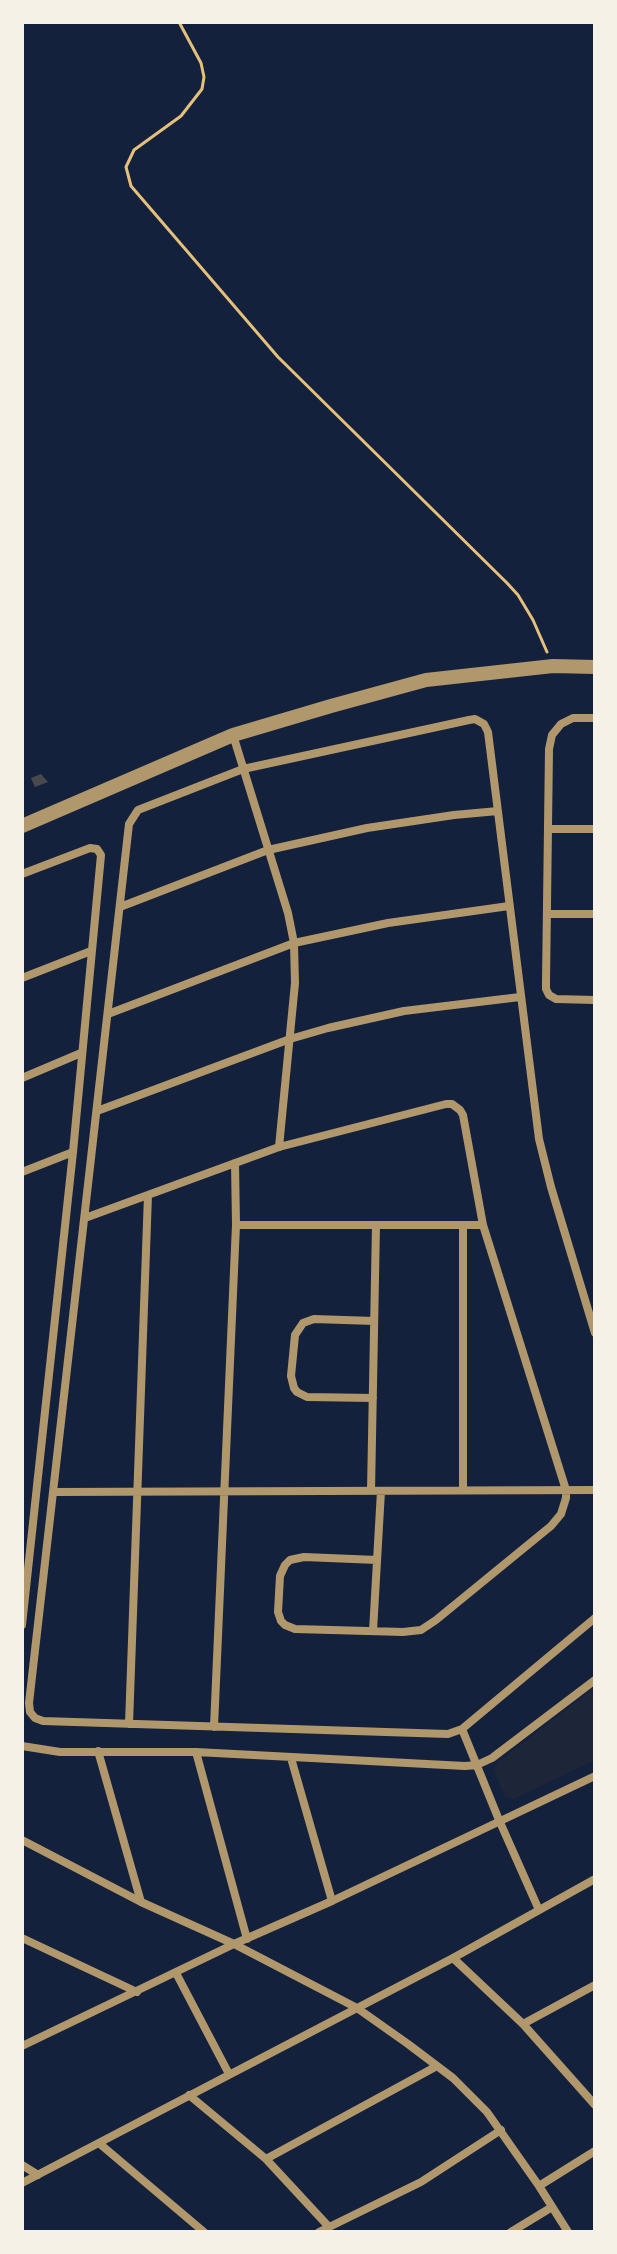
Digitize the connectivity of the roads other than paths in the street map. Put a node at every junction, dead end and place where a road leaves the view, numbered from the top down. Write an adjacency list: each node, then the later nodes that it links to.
1 (595, 667): 3 (street)
2 (595, 718): 7 (street)
3 (233, 735): 4 (street); 6 (street)
4 (243, 769): 5 (street); 9 (street); 12 (street)
5 (498, 811): 9 (street); 11 (street)
6 (22, 826)
7 (548, 829): 8 (street); 13 (street)
8 (595, 829)
9 (268, 850): 12 (street); 15 (street)
10 (22, 874): 16 (street)
11 (509, 906): 15 (street); 18 (street)
12 (120, 907): 20 (street)
13 (548, 914): 14 (street); 19 (street)
14 (595, 914)
15 (294, 943): 20 (street); 21 (street)
16 (91, 951): 17 (street); 22 (street)
17 (22, 978)
18 (520, 997): 21 (street); 36 (street)
19 (595, 1000)
20 (108, 1014): 24 (street)
21 (290, 1039): 24 (street); 25 (street)
22 (81, 1053): 23 (street); 26 (street)
23 (22, 1078)
24 (97, 1111): 30 (street)
25 (279, 1147): 27 (street); 34 (street)
26 (73, 1152): 28 (street); 46 (street)
27 (235, 1163): 29 (street); 31 (street)
28 (22, 1172)
29 (148, 1195): 30 (street); 45 (street)
30 (85, 1218): 44 (street)
31 (236, 1225): 32 (street); 41 (street)
32 (376, 1225): 33 (street); 35 (street)
33 (463, 1225): 34 (street); 38 (street)
34 (483, 1225): 39 (street)
35 (374, 1321): 37 (street); 37 (street)
36 (595, 1333)
37 (373, 1398): 42 (street)
38 (463, 1490): 39 (street); 43 (street)
39 (566, 1490): 40 (street); 50 (street)
40 (595, 1490)
41 (225, 1491): 42 (street); 45 (street); 53 (street)
42 (371, 1491): 43 (street)
43 (381, 1491): 47 (street)
44 (53, 1492): 45 (street); 52 (street)
45 (137, 1492): 52 (street)
46 (26, 1536): 49 (street)
47 (377, 1560): 50 (street); 50 (street)
48 (595, 1618): 54 (street)
49 (22, 1624)
50 (373, 1631)
51 (595, 1680): 59 (street)
52 (129, 1724): 53 (street)
53 (214, 1727): 54 (street)
54 (462, 1729): 59 (street)
55 (22, 1746): 56 (street)
56 (98, 1751): 57 (street); 65 (street)
57 (196, 1752): 58 (street); 68 (street)
58 (291, 1758): 59 (street); 64 (street)
59 (477, 1765): 61 (street)
60 (595, 1776): 61 (street)
61 (499, 1820): 64 (street); 66 (street)
62 (22, 1840): 65 (street)
63 (595, 1879): 66 (street)
64 (332, 1901): 68 (street)
65 (141, 1902): 69 (street)
66 (539, 1910): 70 (street)
67 (22, 1938): 73 (street)
68 (247, 1939): 69 (street)
69 (234, 1944): 71 (street); 74 (street)
70 (453, 1958): 74 (street); 75 (street)
71 (176, 1973): 73 (street); 78 (street)
72 (595, 1985): 75 (street)
73 (137, 1992): 76 (street)
74 (357, 2008): 77 (street); 78 (street)
75 (523, 2024): 80 (street)
76 (24, 2044)
77 (437, 2066): 81 (street); 84 (street)
78 (229, 2074): 79 (street)
79 (189, 2095): 82 (street); 84 (street)
80 (595, 2105)
81 (501, 2130): 88 (street); 90 (street)
82 (100, 2144): 86 (street); 91 (street)
83 (595, 2151): 88 (street)
84 (266, 2159): 90 (street)
85 (22, 2165): 86 (street)
86 (38, 2175): 87 (street)
87 (22, 2183)
88 (539, 2186): 89 (street)
89 (552, 2207): 93 (street); 94 (street)
90 (329, 2227): 92 (street)
91 (204, 2232)
92 (319, 2232)
93 (511, 2232)
94 (568, 2232)

